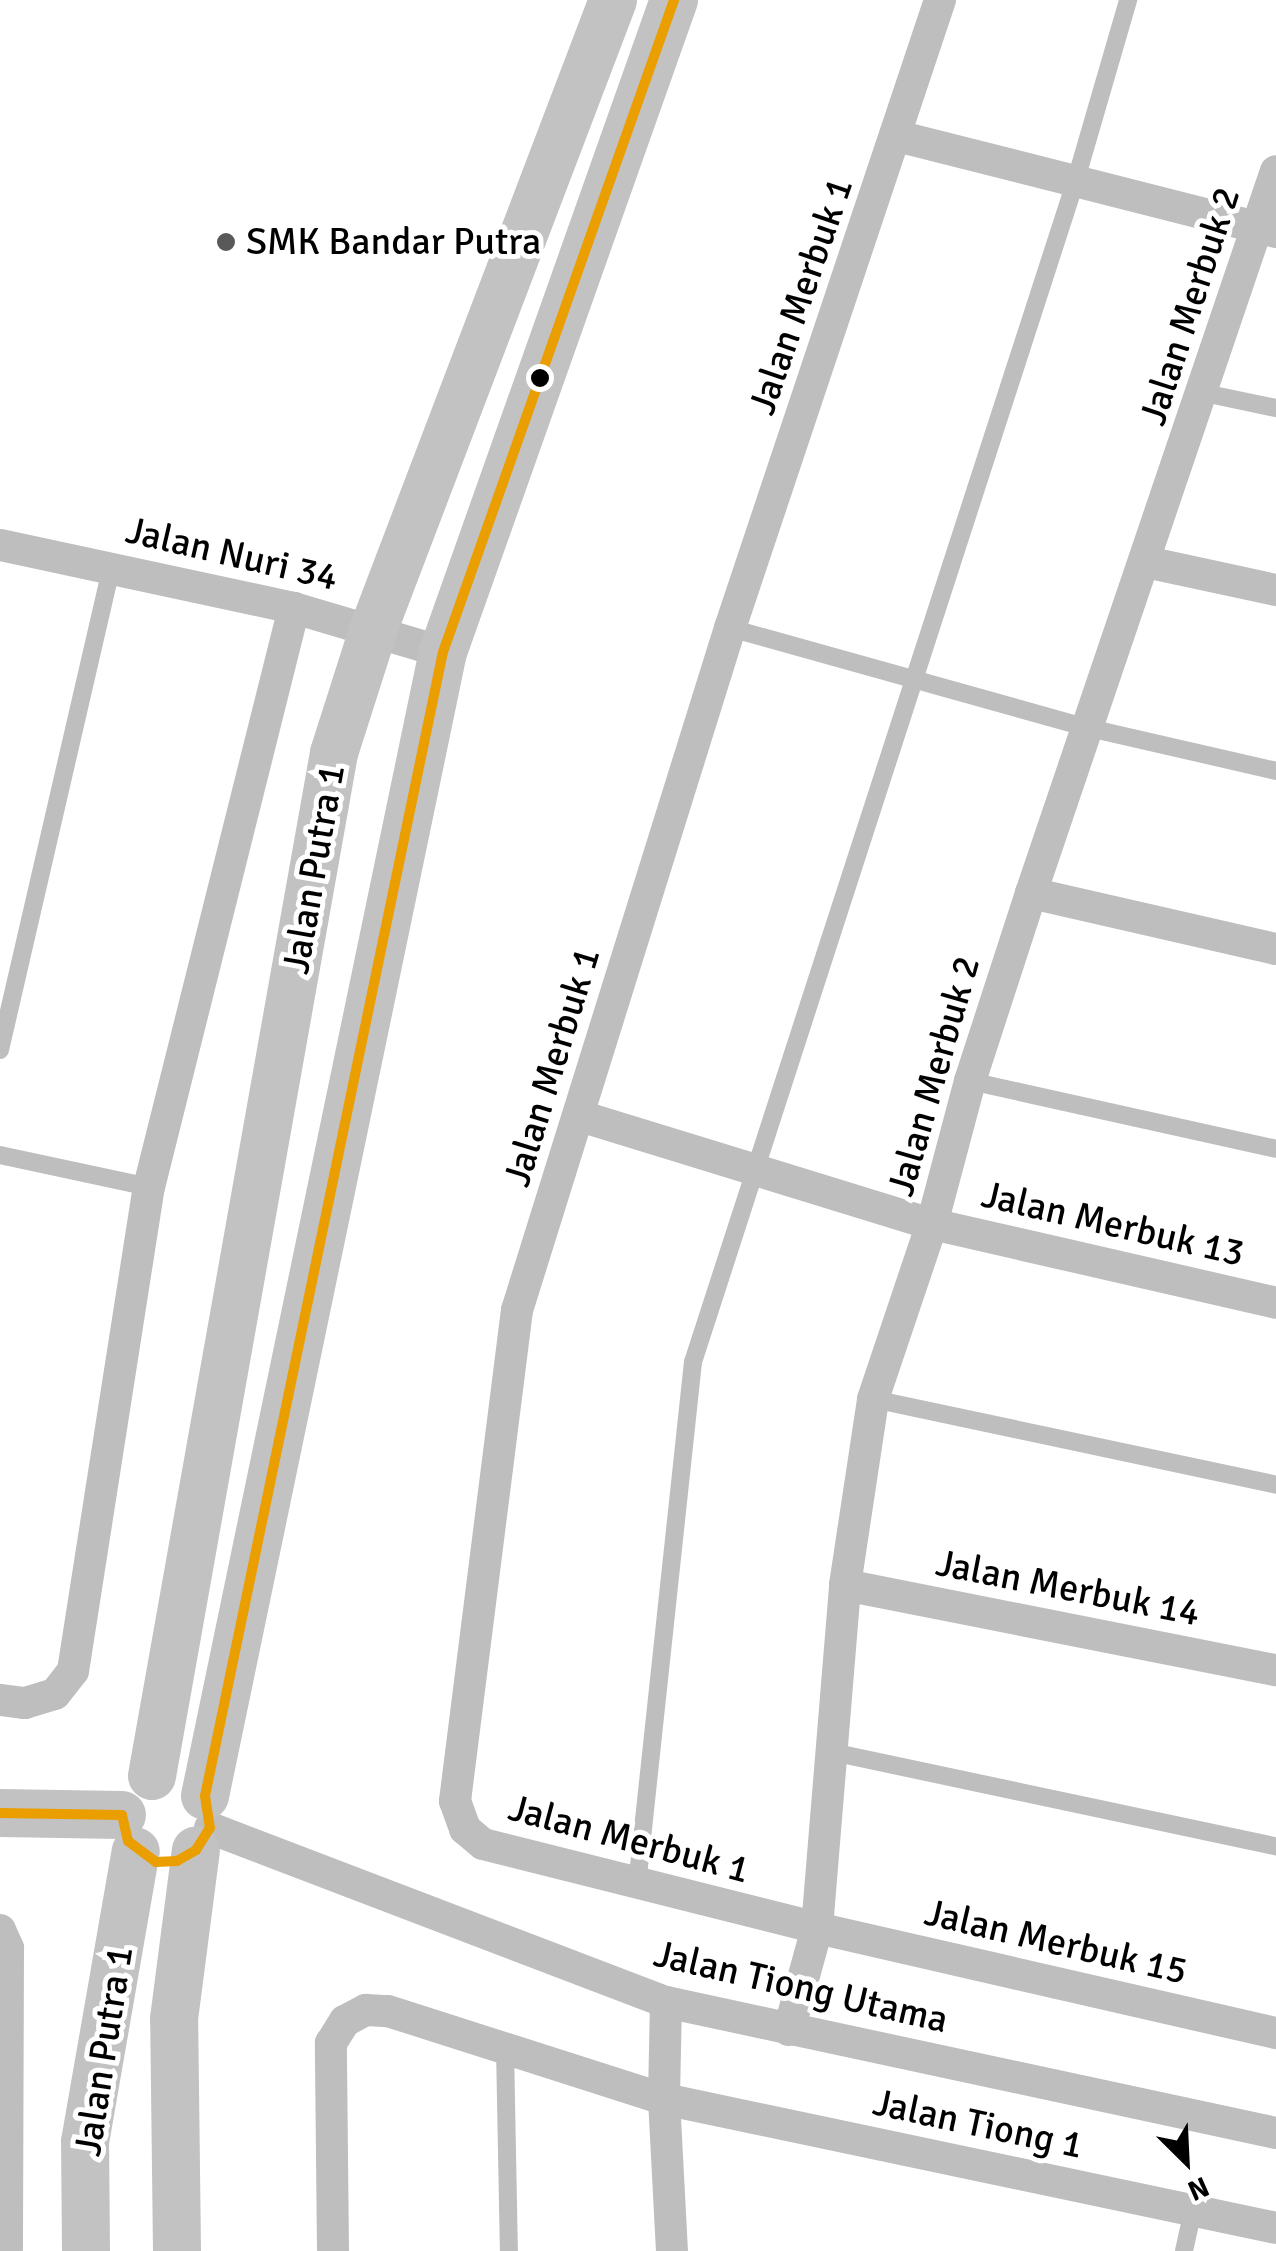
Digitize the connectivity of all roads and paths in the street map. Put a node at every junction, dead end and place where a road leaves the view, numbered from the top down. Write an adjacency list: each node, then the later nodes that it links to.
1 (613, 0): 16 (main road, Jalan Putra 1)
2 (674, 0): 18 (main road, Jalan Putra 1)
3 (940, 0): 5 (street, Jalan Merbuk 1)
4 (1128, 0): 7 (lane)
5 (896, 136): 7 (street); 17 (street, Jalan Merbuk 1)
6 (1276, 171): 8 (street, Jalan Merbuk 2)
7 (1075, 183): 8 (street); 19 (lane)
8 (1268, 230): 9 (street, Jalan Merbuk 2)
9 (1204, 393): 10 (lane); 12 (street, Jalan Merbuk 2)
10 (1276, 408)
11 (0, 544): 13 (street, Jalan Nuri 34)
12 (1146, 562): 14 (street); 20 (street, Jalan Merbuk 2)
13 (111, 568): 15 (street, Jalan Nuri 34); 24 (lane)
14 (1276, 590)
15 (294, 608): 16 (street, Jalan Nuri 34); 30 (street)
16 (374, 628): 18 (street, Jalan Nuri 34); 39 (main road, Jalan Putra 1)
17 (730, 628): 19 (lane); 26 (street, Jalan Merbuk 1)
18 (444, 652): 41 (main road, Jalan Putra 1)
19 (917, 680): 20 (lane); 29 (lane)
20 (1089, 728): 21 (lane); 22 (street, Jalan Merbuk 2)
21 (1276, 772)
22 (1032, 893): 23 (street); 25 (street, Jalan Merbuk 2)
23 (1276, 949)
24 (0, 1050)
25 (970, 1081): 27 (lane); 31 (street, Jalan Merbuk 2)
26 (580, 1116): 29 (street, Jalan Merbuk 13); 44 (street, Jalan Merbuk 1)
27 (1276, 1149)
28 (0, 1155): 30 (lane)
29 (754, 1170): 31 (street, Jalan Merbuk 13); 44 (lane)
30 (149, 1188): 37 (street)
31 (932, 1224): 32 (street, Jalan Merbuk 13); 33 (street, Jalan Merbuk 2)
32 (1276, 1303)
33 (872, 1399): 34 (lane); 35 (street, Jalan Merbuk 2)
34 (1276, 1485)
35 (845, 1584): 36 (street, Jalan Merbuk 14); 38 (street, Jalan Merbuk 2)
36 (1276, 1670)
37 (0, 1700)
38 (832, 1752): 43 (lane); 45 (street, Jalan Merbuk 2)
39 (152, 1776): 41 (main road); 42 (main road)
40 (0, 1813): 42 (main road)
41 (204, 1825): 42 (main road); 47 (street, Jalan Tiong Utama); 57 (main road, Jalan Putra 1)
42 (129, 1833): 56 (main road, Jalan Putra 1)
43 (1276, 1846)
44 (636, 1885): 45 (street, Jalan Merbuk 1)
45 (817, 1928): 48 (street, Jalan Merbuk 2); 49 (street, Jalan Merbuk 15)
46 (4, 1939): 55 (street)
47 (666, 2002): 48 (street, Jalan Tiong Utama); 51 (street)
48 (789, 2030): 52 (street, Jalan Tiong Utama)
49 (1276, 2033)
50 (505, 2048): 51 (street, Jalan Tiong 1); 58 (street, Jalan Tiong 1); 59 (lane)
51 (664, 2098): 53 (street, Jalan Tiong 1); 60 (street)
52 (1276, 2132)
53 (1193, 2210): 54 (street, Jalan Tiong 1); 61 (lane)
54 (1276, 2228)
55 (7, 2251)
56 (86, 2251)
57 (176, 2251)
58 (332, 2251)
59 (509, 2251)
60 (672, 2251)
61 (1184, 2251)

